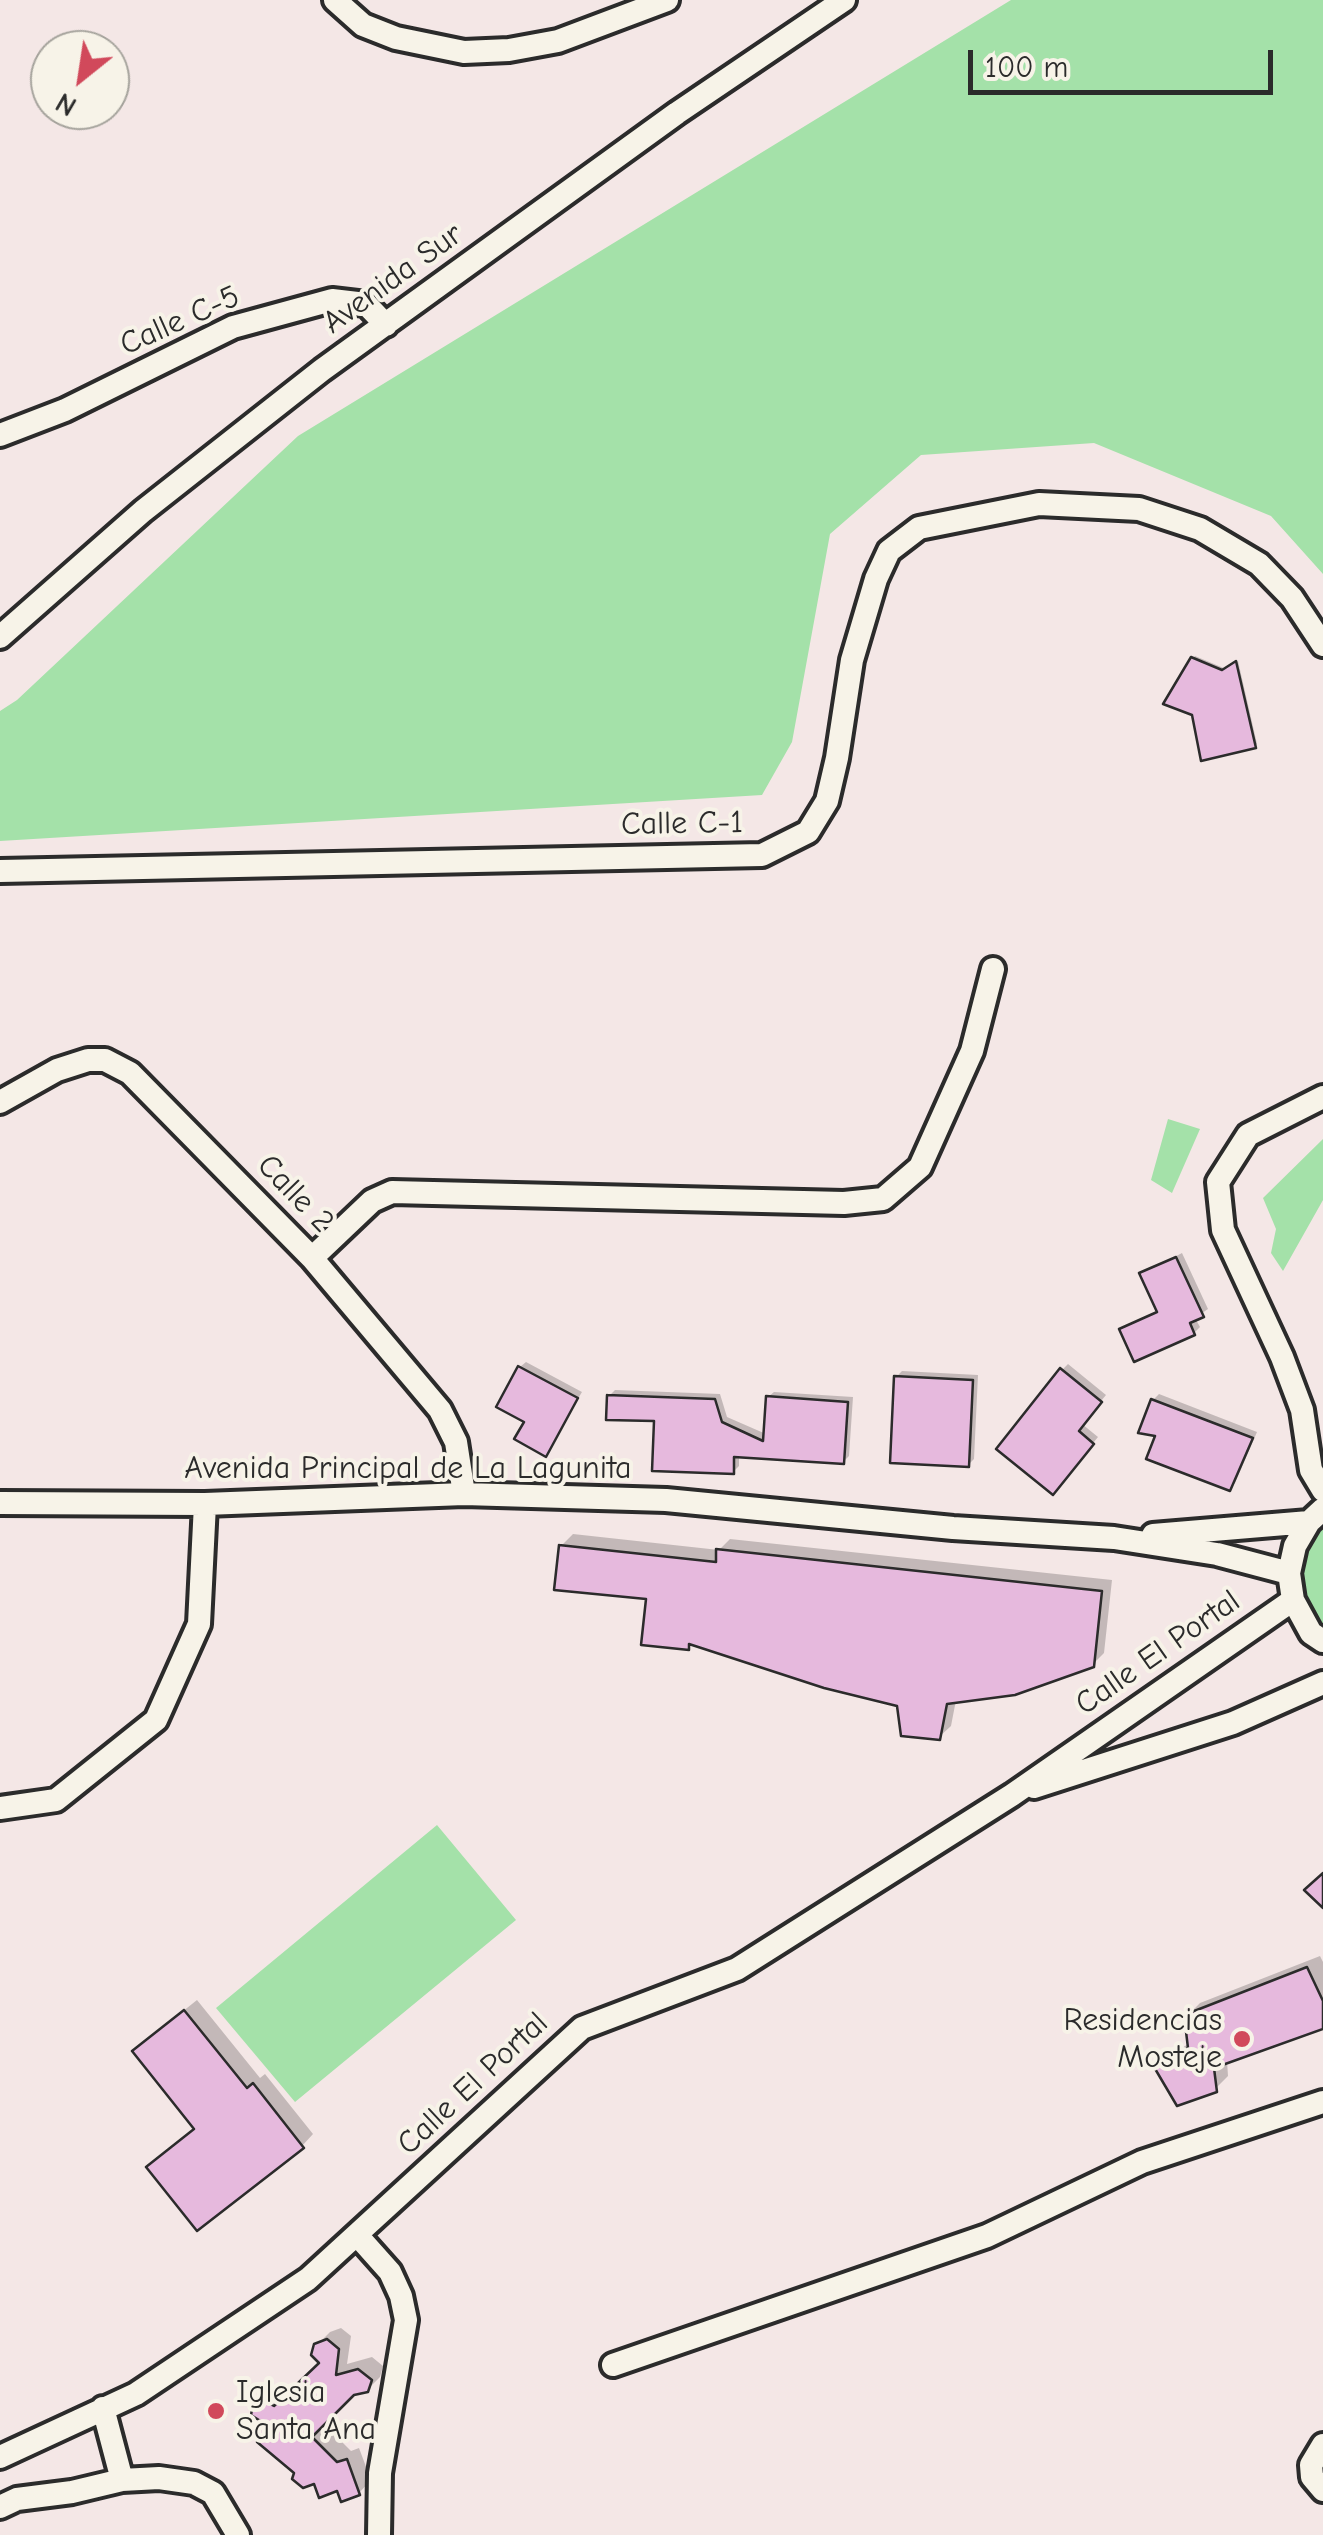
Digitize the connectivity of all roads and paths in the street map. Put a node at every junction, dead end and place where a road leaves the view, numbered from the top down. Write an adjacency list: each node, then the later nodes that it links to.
1 (335, 0): 2 (street)
2 (667, 0)
3 (844, 0): 4 (street, Avenida Sur)
4 (386, 325): 5 (street, Calle C-5); 6 (street, Avenida Sur)
5 (0, 435)
6 (0, 637)
7 (1323, 645): 8 (street, Calle C-1)
8 (0, 871)
9 (993, 969): 12 (street)
10 (1323, 1097): 13 (street)
11 (0, 1102): 12 (street, Calle 2)
12 (312, 1258): 14 (street, Calle 2)
13 (1323, 1490)
14 (464, 1494): 16 (street, Avenida Principal de La Lagunita); 18 (street, Avenida Principal de La Lagunita)
15 (0, 1502): 16 (street, Avenida Principal de La Lagunita)
16 (205, 1504): 24 (street)
17 (1316, 1516): 18 (street, Avenida Principal de La Lagunita); 19 (street, Avenida Principal de La Lagunita)
18 (1114, 1538): 19 (street, Avenida Principal de La Lagunita)
19 (1289, 1572): 20 (street, Avenida Principal de La Lagunita)
20 (1293, 1600): 21 (street, Avenida Principal de La Lagunita); 23 (street, Calle El Portal)
21 (1323, 1640)
22 (1323, 1683): 23 (street, Calle El Portal)
23 (1012, 1794): 26 (street, Calle El Portal)
24 (0, 1808)
25 (1323, 2102): 27 (street)
26 (358, 2235): 28 (street, Calle El Portal); 35 (street)
27 (613, 2365)
28 (103, 2408): 30 (street, Calle El Portal); 31 (street)
29 (1323, 2445): 32 (street)
30 (0, 2457)
31 (122, 2480): 33 (street); 34 (street)
32 (1323, 2490)
33 (0, 2507)
34 (238, 2535)
35 (379, 2535)

